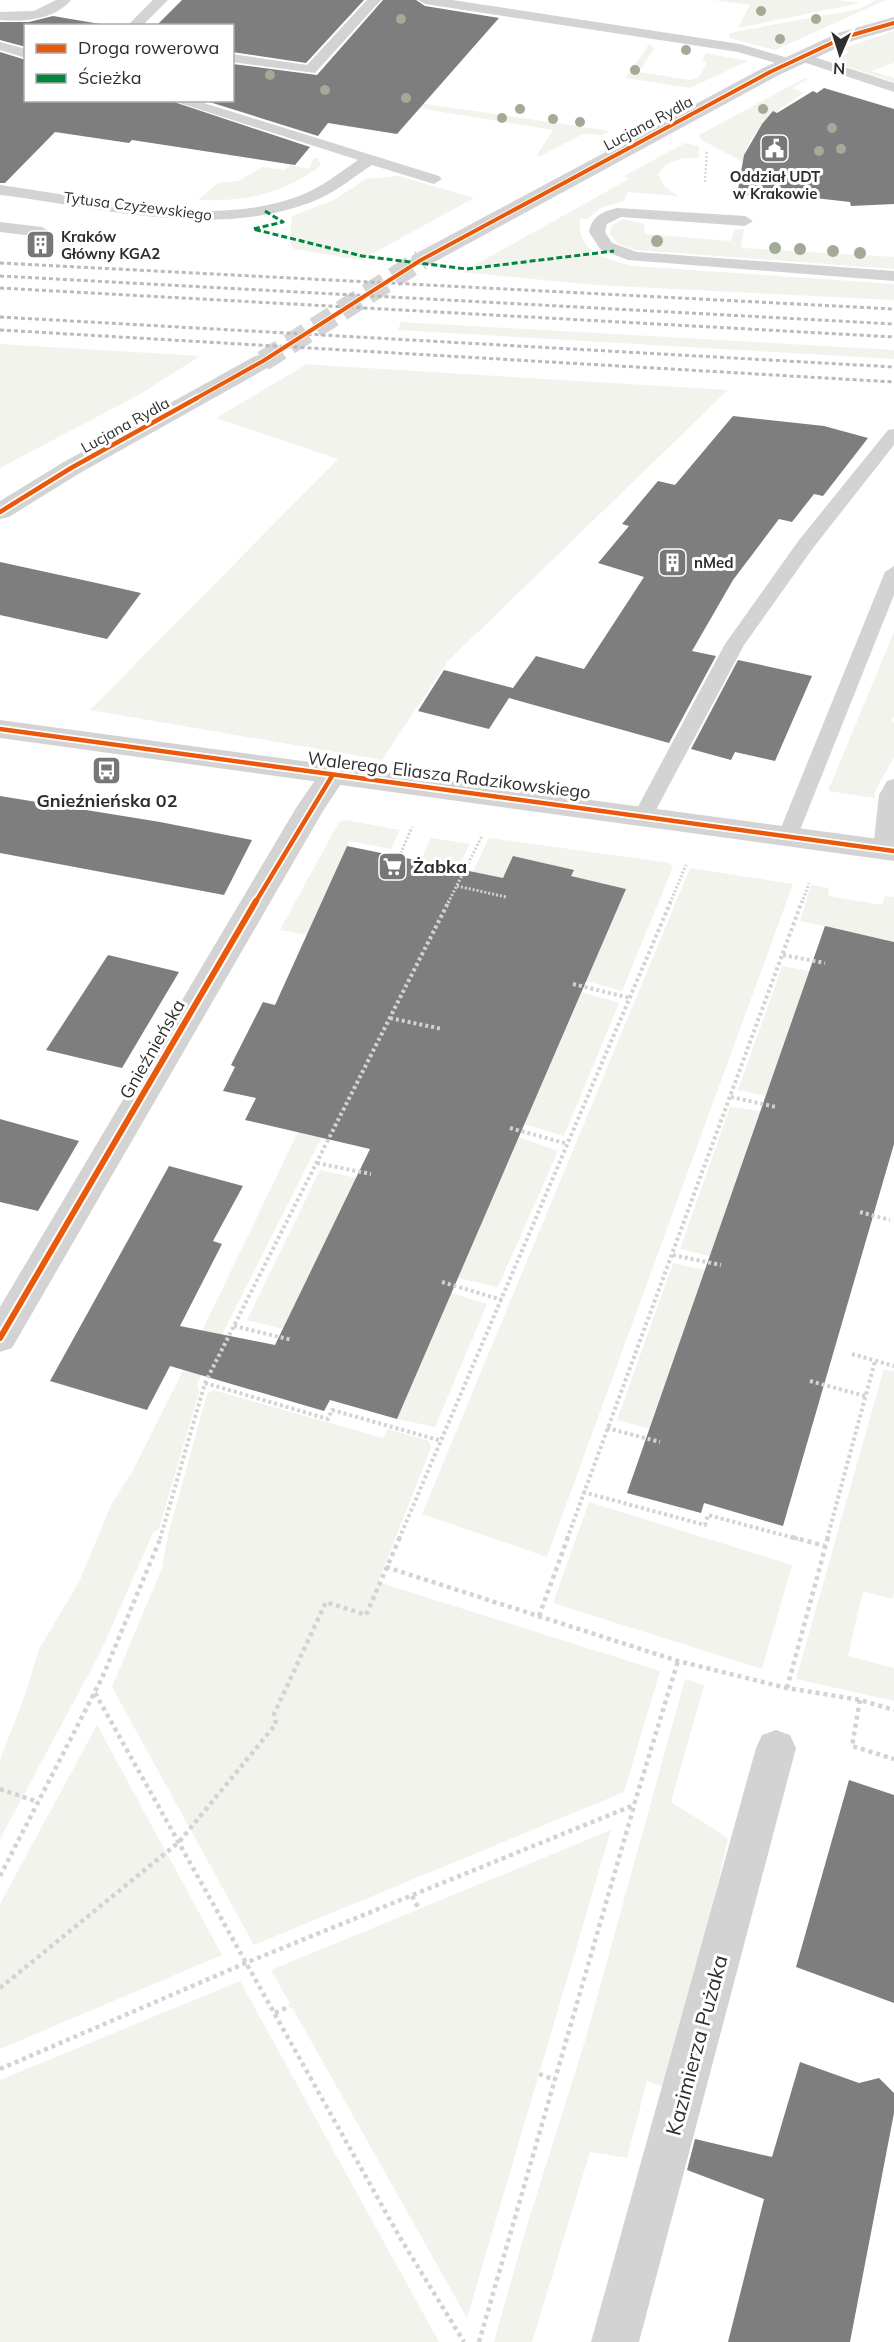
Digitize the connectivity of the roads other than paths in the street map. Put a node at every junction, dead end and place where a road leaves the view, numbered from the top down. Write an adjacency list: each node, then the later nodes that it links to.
1 (64, 0): 5 (lane)
2 (161, 0): 7 (lane)
3 (374, 0): 10 (lane)
4 (425, 0): 11 (lane)
5 (0, 16)
6 (894, 23): 11 (street, Lucjana Rydla)
7 (137, 24)
8 (0, 46): 9 (lane)
9 (24, 53)
10 (234, 58)
11 (796, 60): 12 (lane); 20 (street, Lucjana Rydla)
12 (894, 88)
13 (184, 102): 14 (lane)
14 (370, 159): 15 (lane); 16 (lane, Tytusa Czyżewskiego)
15 (434, 179)
16 (0, 190)
17 (745, 221): 21 (lane)
18 (0, 227): 19 (lane)
19 (42, 231)
20 (421, 260)
21 (894, 276)
22 (263, 361): 24 (street, Lucjana Rydla)
23 (894, 434): 29 (lane)
24 (0, 512)
25 (894, 572): 30 (lane)
26 (0, 729): 27 (street, Walerego Eliasza Radzikowskiego)
27 (332, 776): 29 (street, Walerego Eliasza Radzikowskiego); 32 (street, Gnieźnieńska)
28 (894, 786): 31 (lane)
29 (644, 816): 30 (street, Walerego Eliasza Radzikowskiego)
30 (788, 835): 31 (street, Walerego Eliasza Radzikowskiego)
31 (889, 850)
32 (0, 1338)
33 (776, 1748): 34 (street, Kazimierza Pużaka)
34 (615, 2342)

